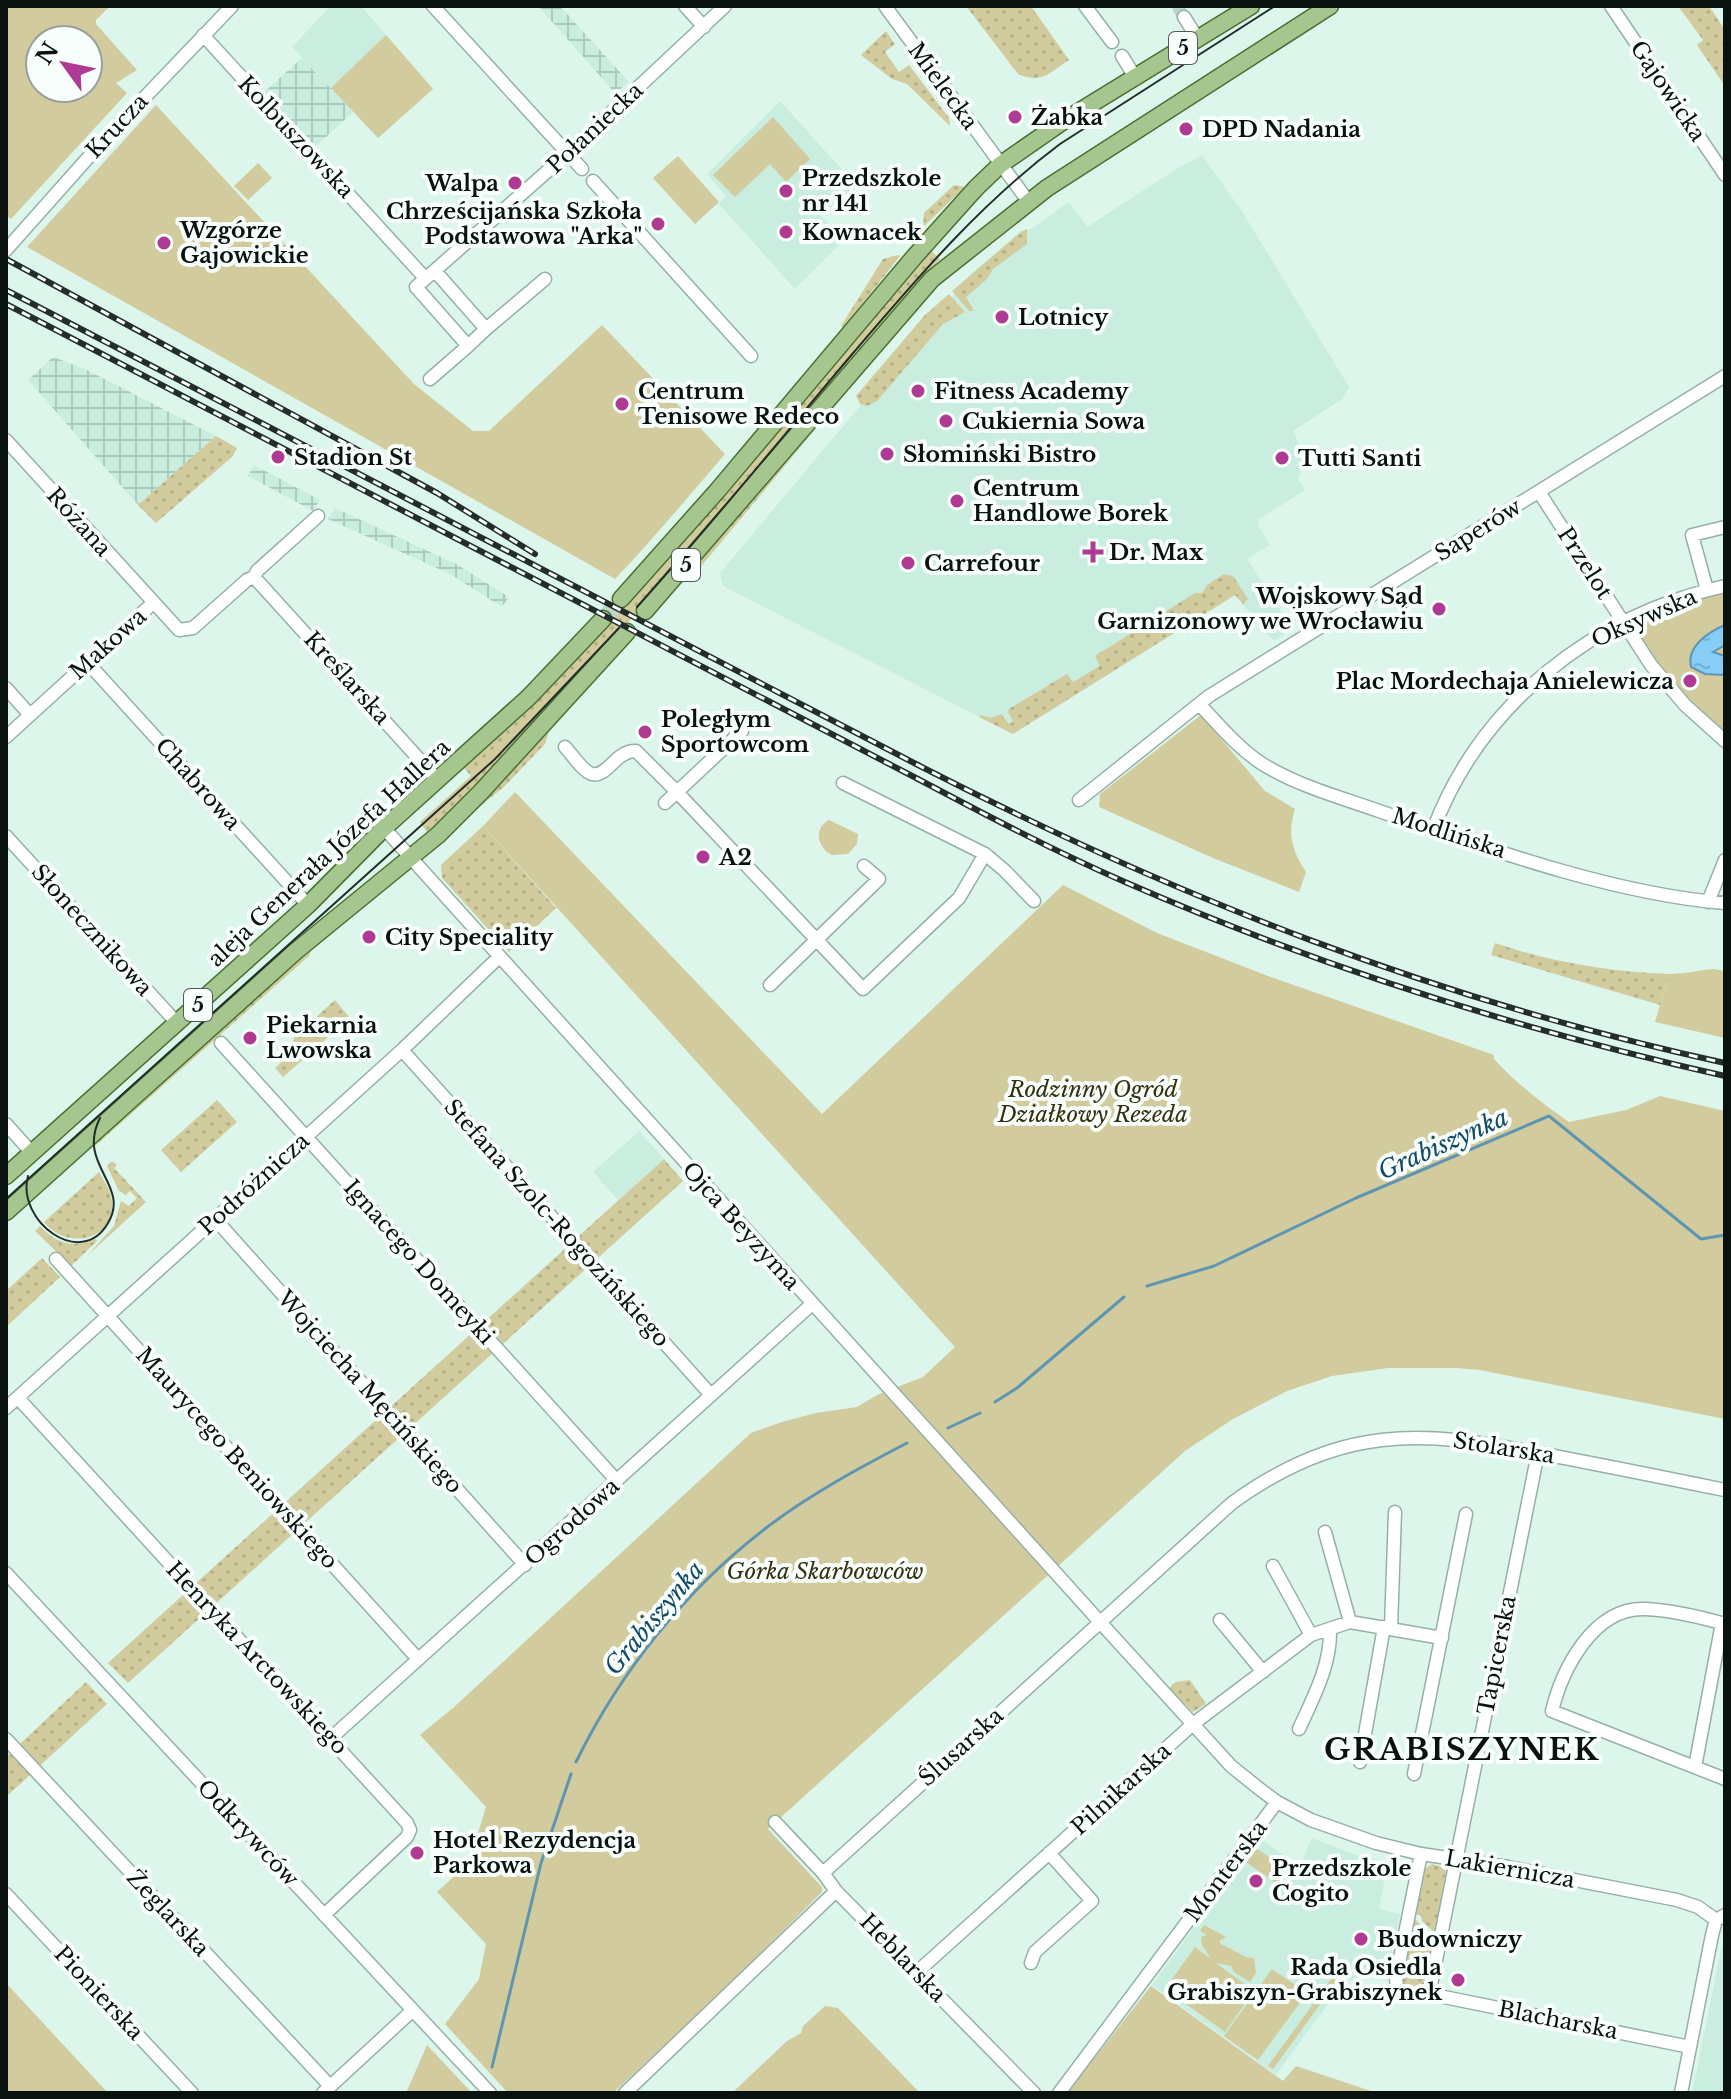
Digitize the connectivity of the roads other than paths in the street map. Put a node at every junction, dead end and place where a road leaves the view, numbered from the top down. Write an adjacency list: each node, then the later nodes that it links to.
1 (232, 6): 12 (street, Krucza)
2 (433, 6): 17 (street)
3 (685, 6): 11 (street)
4 (725, 6): 11 (street, Połaniecka)
5 (885, 6): 18 (street, Mielecka)
6 (1085, 6): 14 (street)
7 (1251, 6): 13 (main road, 5)
8 (1330, 6): 22 (main road, 5)
9 (1611, 6): 20 (street, Gajowicka)
10 (1184, 17): 13 (street)
11 (704, 27): 17 (street, Połaniecka)
12 (203, 35): 23 (street, Krucza); 24 (street, Kolbuszowska)
13 (1198, 39): 16 (main road, 5)
14 (1112, 42)
15 (1122, 56): 16 (street)
16 (1135, 77): 18 (main road, 5)
17 (568, 153): 19 (street); 24 (street, Połaniecka)
18 (1000, 165): 22 (street, Mielecka); 38 (main road, 5)
19 (582, 169)
20 (1725, 175)
21 (593, 181): 28 (street)
22 (1028, 201): 40 (main road, 5)
23 (6, 250)
24 (430, 274): 26 (street, Kolbuszowska); 27 (street, Kolbuszowska)
25 (545, 279): 26 (street)
26 (486, 329): 27 (street)
27 (468, 346): 30 (street)
28 (751, 356)
29 (1725, 376): 32 (street, Saperów)
30 (430, 379)
31 (6, 440): 39 (street, Różana)
32 (1539, 492): 42 (street, Przelot); 46 (street, Saperów)
33 (318, 516): 35 (street, Makowa)
34 (1725, 527): 37 (street, Oksywska)
35 (254, 577): 39 (street, Makowa); 52 (street, Kreślarska)
36 (1725, 586): 37 (street, Oksywska)
37 (1707, 590): 42 (street, Oksywska)
38 (621, 599)
39 (153, 603): 44 (street, Makowa)
40 (645, 611)
41 (603, 619): 52 (main road, aleja Generała Józefa Hallera / 5)
42 (1623, 622): 50 (street, Przelot); 58 (street, Oksywska)
43 (627, 632): 61 (main road, 5)
44 (87, 662): 47 (street, Makowa); 67 (street, Chabrowa)
45 (6, 688): 47 (street)
46 (1200, 705): 55 (street, Saperów); 58 (street, Modlińska)
47 (30, 715): 49 (street, Makowa)
48 (742, 731): 54 (street)
49 (6, 737)
50 (1725, 741)
51 (565, 747): 54 (street)
52 (438, 780): 57 (main road, aleja Generała Józefa Hallera / 5)
53 (843, 783): 60 (street)
54 (677, 792): 56 (street); 68 (street)
55 (1079, 800)
56 (665, 803)
57 (384, 828): 61 (street, Ojca Beyzyma); 67 (main road, aleja Generała Józefa Hallera / 5)
58 (1433, 830): 65 (street, Modlińska)
59 (6, 836): 71 (street, Słonecznikowa)
60 (985, 854): 64 (street); 68 (street)
61 (410, 858): 69 (street, Ojca Beyzyma); 78 (main road, 5)
62 (1725, 860): 65 (street)
63 (864, 866): 68 (street)
64 (1034, 901)
65 (1708, 902): 66 (street, Modlińska)
66 (1725, 903)
67 (308, 905): 71 (main road, aleja Generała Józefa Hallera / 5)
68 (816, 939): 70 (street)
69 (499, 957): 73 (street, Podróżnicza); 81 (street, Ojca Beyzyma)
70 (770, 985)
71 (177, 1023): 76 (main road, aleja Generała Józefa Hallera / 5)
72 (221, 1043): 75 (street, Ignacego Domeyki)
73 (402, 1050): 75 (street, Podróżnicza); 83 (street, Stefana Szolc-Rogozińskiego)
74 (6, 1124): 76 (street)
75 (306, 1138): 79 (street, Podróżnicza); 87 (street, Ignacego Domeyki)
76 (32, 1153): 77 (main road, aleja Generała Józefa Hallera / 5)
77 (6, 1176)
78 (6, 1212)
79 (215, 1219): 82 (street, Podróżnicza); 92 (street, Wojciecha Męcińskiego)
80 (56, 1259): 82 (street, Maurycego Beniowskiego)
81 (812, 1304): 83 (street, Ogrodowa); 96 (street, Ojca Beyzyma)
82 (109, 1315): 84 (street, Podróżnicza); 103 (street, Maurycego Beniowskiego)
83 (711, 1395): 87 (street, Ogrodowa)
84 (18, 1398): 85 (street, Podróżnicza); 107 (street, Henryka Arctowskiego)
85 (6, 1408)
86 (1538, 1453): 88 (street, Stolarska); 96 (street, Stolarska); 117 (street, Tapicerska)
87 (617, 1481): 92 (street, Ogrodowa)
88 (1725, 1490)
89 (1395, 1512): 99 (street)
90 (1466, 1514): 102 (street)
91 (1325, 1532): 97 (street)
92 (525, 1565): 103 (street, Ogrodowa)
93 (1273, 1566): 101 (street)
94 (6, 1573): 121 (street, Odkrywców)
95 (1220, 1620): 104 (street)
96 (1100, 1622): 105 (street, Lakiernicza); 118 (street, Ślusarska)
97 (1350, 1622): 99 (street); 100 (street)
98 (1724, 1623): 110 (street); 110 (street)
99 (1387, 1628): 102 (street); 109 (street)
100 (1330, 1629): 101 (street); 106 (street)
101 (1311, 1635): 104 (street, Pilnikarska)
102 (1442, 1638): 111 (street)
103 (418, 1659): 107 (street, Ogrodowa)
104 (1263, 1672): 105 (street, Pilnikarska)
105 (1193, 1724): 113 (street, Lakiernicza); 115 (street, Pilnikarska)
106 (1299, 1729)
107 (331, 1738): 121 (street, Henryka Arctowskiego)
108 (6, 1739): 128 (street, Żeglarska)
109 (1360, 1762)
110 (1695, 1767): 112 (street)
111 (1414, 1774)
112 (1725, 1779)
113 (1277, 1802): 116 (street, Lakiernicza); 133 (street, Monterska)
114 (775, 1822): 118 (street, Heblarska)
115 (1049, 1853): 123 (street); 124 (street, Pilnikarska)
116 (1421, 1854): 117 (street, Lakiernicza); 125 (street, Blacharska)
117 (1456, 1858): 122 (street, Lakiernicza); 125 (street)
118 (823, 1873): 119 (street, Heblarska)
119 (836, 1891): 124 (street, Heblarska); 131 (street)
120 (6, 1894): 129 (street, Pionierska)
121 (324, 1915): 126 (street, Odkrywców)
122 (1718, 1916): 127 (street)
123 (1031, 1963)
124 (917, 1972): 132 (street, Heblarska)
125 (1427, 1990): 127 (street, Blacharska)
126 (413, 2010): 128 (street); 130 (street, Odkrywców)
127 (1690, 2047): 134 (street)
128 (327, 2090)
129 (192, 2093)
130 (490, 2093)
131 (625, 2093)
132 (1034, 2093)
133 (1059, 2093)
134 (1681, 2093)

